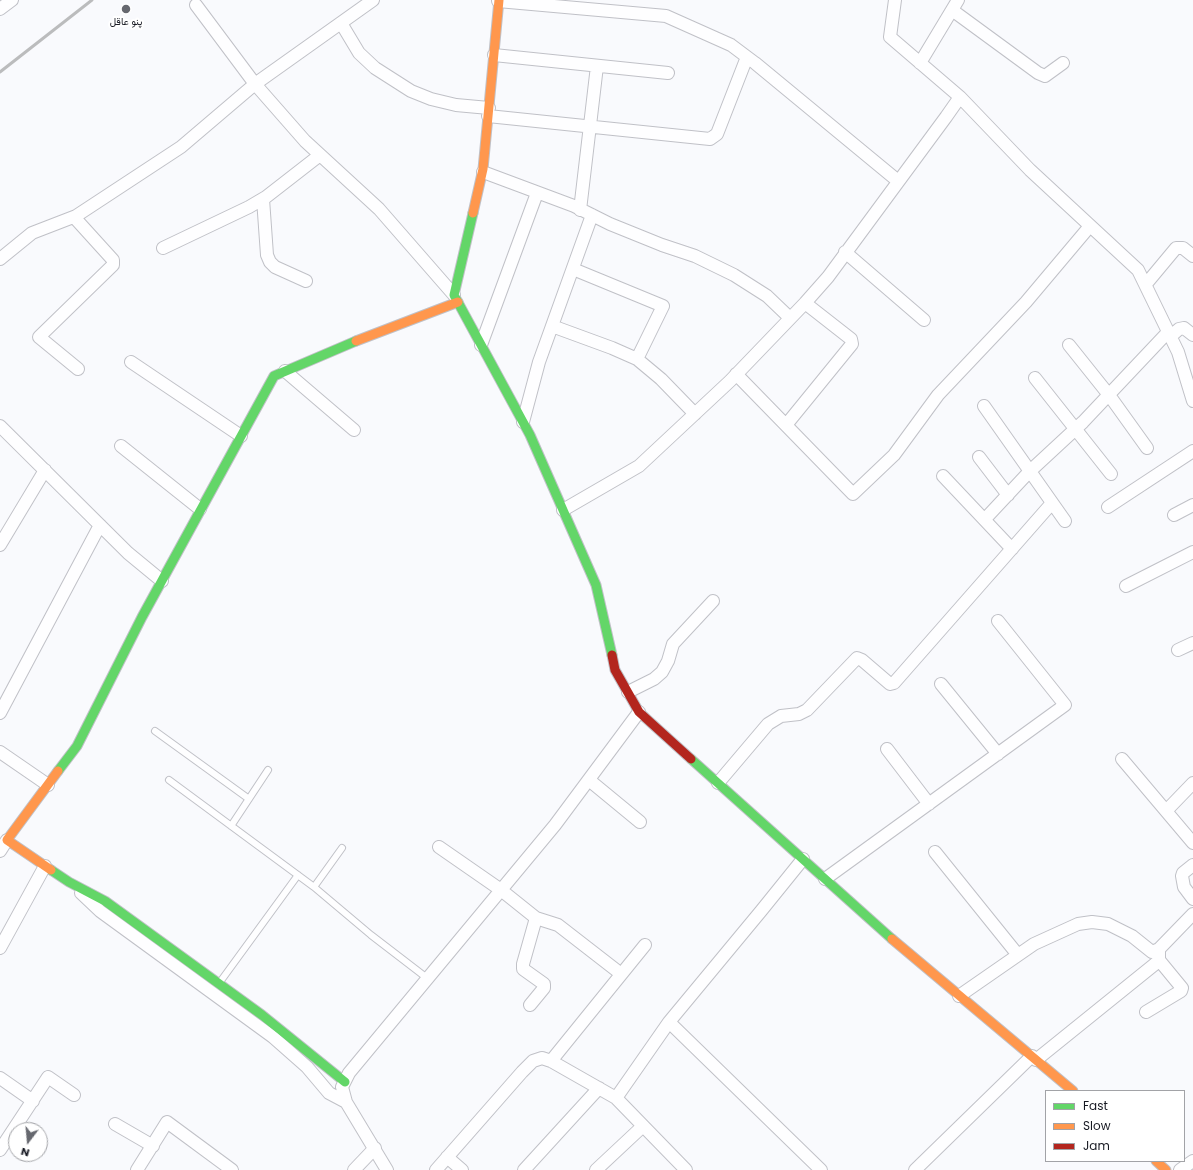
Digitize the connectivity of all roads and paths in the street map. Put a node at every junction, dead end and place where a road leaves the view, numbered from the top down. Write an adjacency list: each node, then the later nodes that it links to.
1 (12, 0): 8 (street)
2 (373, 0): 9 (street)
3 (499, 0): 6 (street); 10 (street)
4 (895, 0): 12 (street)
5 (196, 5): 16 (street)
6 (600, 5): 11 (street)
7 (955, 5): 12 (street); 13 (street)
8 (0, 9)
9 (341, 23): 16 (street); 18 (street)
10 (494, 55): 14 (street); 18 (street)
11 (747, 57): 19 (street); 22 (street)
12 (920, 63): 17 (street)
13 (1063, 63)
14 (597, 66): 15 (street); 19 (street)
15 (668, 73)
16 (255, 84): 20 (street); 27 (street)
17 (960, 97): 22 (street); 28 (street)
18 (488, 112): 19 (street); 21 (street)
19 (589, 126): 25 (street)
20 (320, 155): 24 (street); 36 (street)
21 (483, 172): 23 (street); 36 (street)
22 (898, 181): 30 (street)
23 (537, 193): 25 (street); 43 (street)
24 (263, 199): 29 (street); 34 (street)
25 (580, 210): 26 (street)
26 (592, 215): 33 (street); 38 (street)
27 (74, 217): 32 (street); 47 (street)
28 (1090, 226): 35 (street); 56 (street)
29 (163, 248)
30 (845, 252): 37 (street); 39 (street)
31 (1193, 256): 35 (street)
32 (0, 259)
33 (572, 269): 40 (street); 45 (street)
34 (306, 281)
35 (1146, 284): 41 (street)
36 (456, 299): 43 (street); 48 (street)
37 (805, 303): 38 (street); 56 (street)
38 (790, 318): 49 (street)
39 (924, 320)
40 (552, 326): 45 (street); 55 (street)
41 (1169, 334): 42 (street); 51 (street); 52 (street)
42 (1193, 335)
43 (481, 345): 55 (street)
44 (1069, 345): 51 (street)
45 (637, 359): 54 (street)
46 (131, 362): 60 (street)
47 (78, 369)
48 (285, 371): 59 (street); 60 (street)
49 (736, 374): 54 (street); 56 (street)
50 (1035, 378): 58 (street)
51 (1109, 395): 58 (street); 62 (street)
52 (1193, 401)
53 (984, 406): 66 (street)
54 (696, 414): 74 (street)
55 (523, 422): 74 (street)
56 (786, 425)
57 (0, 426): 65 (street)
58 (1076, 428): 66 (street); 67 (street)
59 (354, 430)
60 (241, 436): 73 (street)
61 (121, 446): 73 (street)
62 (1147, 448)
63 (1193, 451): 72 (street)
64 (979, 457): 69 (street)
65 (45, 470): 78 (street); 79 (street)
66 (1029, 472): 69 (street); 70 (street)
67 (1111, 474)
68 (943, 476): 76 (street)
69 (1008, 494): 76 (street)
70 (1052, 503): 77 (street); 80 (street)
71 (1193, 505): 75 (street)
72 (1108, 506)
73 (200, 509): 82 (street)
74 (563, 510): 89 (street)
75 (1174, 515)
76 (984, 519): 80 (street)
77 (1065, 521)
78 (100, 524): 82 (street); 91 (street)
79 (0, 545)
80 (1012, 549): 100 (street)
81 (1193, 552): 83 (street)
82 (162, 581): 102 (street)
83 (1126, 586)
84 (713, 601): 89 (street)
85 (998, 621): 95 (street)
86 (1193, 643): 87 (street)
87 (1178, 650)
88 (941, 684): 95 (street)
89 (628, 692): 90 (street)
90 (639, 712): 99 (street); 100 (street)
91 (0, 713)
92 (156, 731): 103 (lane)
93 (887, 749): 104 (street)
94 (0, 752): 102 (street)
95 (998, 754): 104 (street)
96 (1122, 759): 105 (street)
97 (268, 770): 103 (lane)
98 (169, 780): 107 (lane)
99 (589, 780): 106 (street); 121 (street)
100 (718, 783): 114 (street)
101 (1193, 783): 105 (street)
102 (48, 785): 108 (street)
103 (249, 799): 107 (lane)
104 (929, 804): 118 (street)
105 (1166, 811): 109 (street)
106 (640, 822)
107 (231, 826): 117 (lane)
108 (7, 840): 112 (street); 116 (street)
109 (1193, 843)
110 (440, 847): 121 (street)
111 (342, 848): 120 (lane)
112 (0, 851)
113 (935, 852): 128 (street)
114 (803, 859): 118 (street); 135 (street)
115 (1193, 865): 122 (street)
116 (45, 866): 119 (street); 126 (street)
117 (298, 875): 120 (lane); 131 (lane)
118 (826, 879): 132 (street)
119 (69, 882): 131 (street); 145 (street)
120 (314, 887): 130 (lane)
121 (501, 890): 124 (street); 130 (street)
122 (1193, 899)
123 (1193, 914): 127 (street)
124 (536, 918): 129 (street); 133 (street)
125 (645, 945): 137 (street)
126 (0, 948)
127 (1159, 954): 128 (street); 134 (street); 136 (street)
128 (1018, 955): 132 (street)
129 (616, 970)
130 (427, 978): 139 (street)
131 (219, 983): 139 (street)
132 (959, 996): 136 (street)
133 (530, 1005)
134 (1146, 1012)
135 (669, 1022): 143 (street); 163 (street)
136 (1034, 1058): 141 (street); 164 (street)
137 (551, 1061): 140 (street); 151 (street)
138 (0, 1078): 144 (street)
139 (344, 1082): 145 (street)
140 (599, 1088): 143 (street); 160 (street)
141 (1072, 1090)
142 (74, 1095): 144 (street)
143 (616, 1098): 147 (street)
144 (33, 1101): 150 (street)
145 (346, 1102): 149 (street)
146 (115, 1124): 148 (street)
147 (643, 1126): 161 (street); 162 (street)
148 (153, 1146): 154 (street); 155 (street)
149 (375, 1148): 156 (street); 157 (street)
150 (0, 1150)
151 (447, 1157): 158 (street); 159 (street)
152 (1193, 1161): 166 (street)
153 (1157, 1162): 165 (street)
154 (228, 1169)
155 (137, 1170)
156 (354, 1170)
157 (387, 1170)
158 (436, 1170)
159 (462, 1170)
160 (524, 1170)
161 (596, 1170)
162 (686, 1170)
163 (821, 1170)
164 (915, 1170)
165 (1166, 1170)
166 (1180, 1170)

